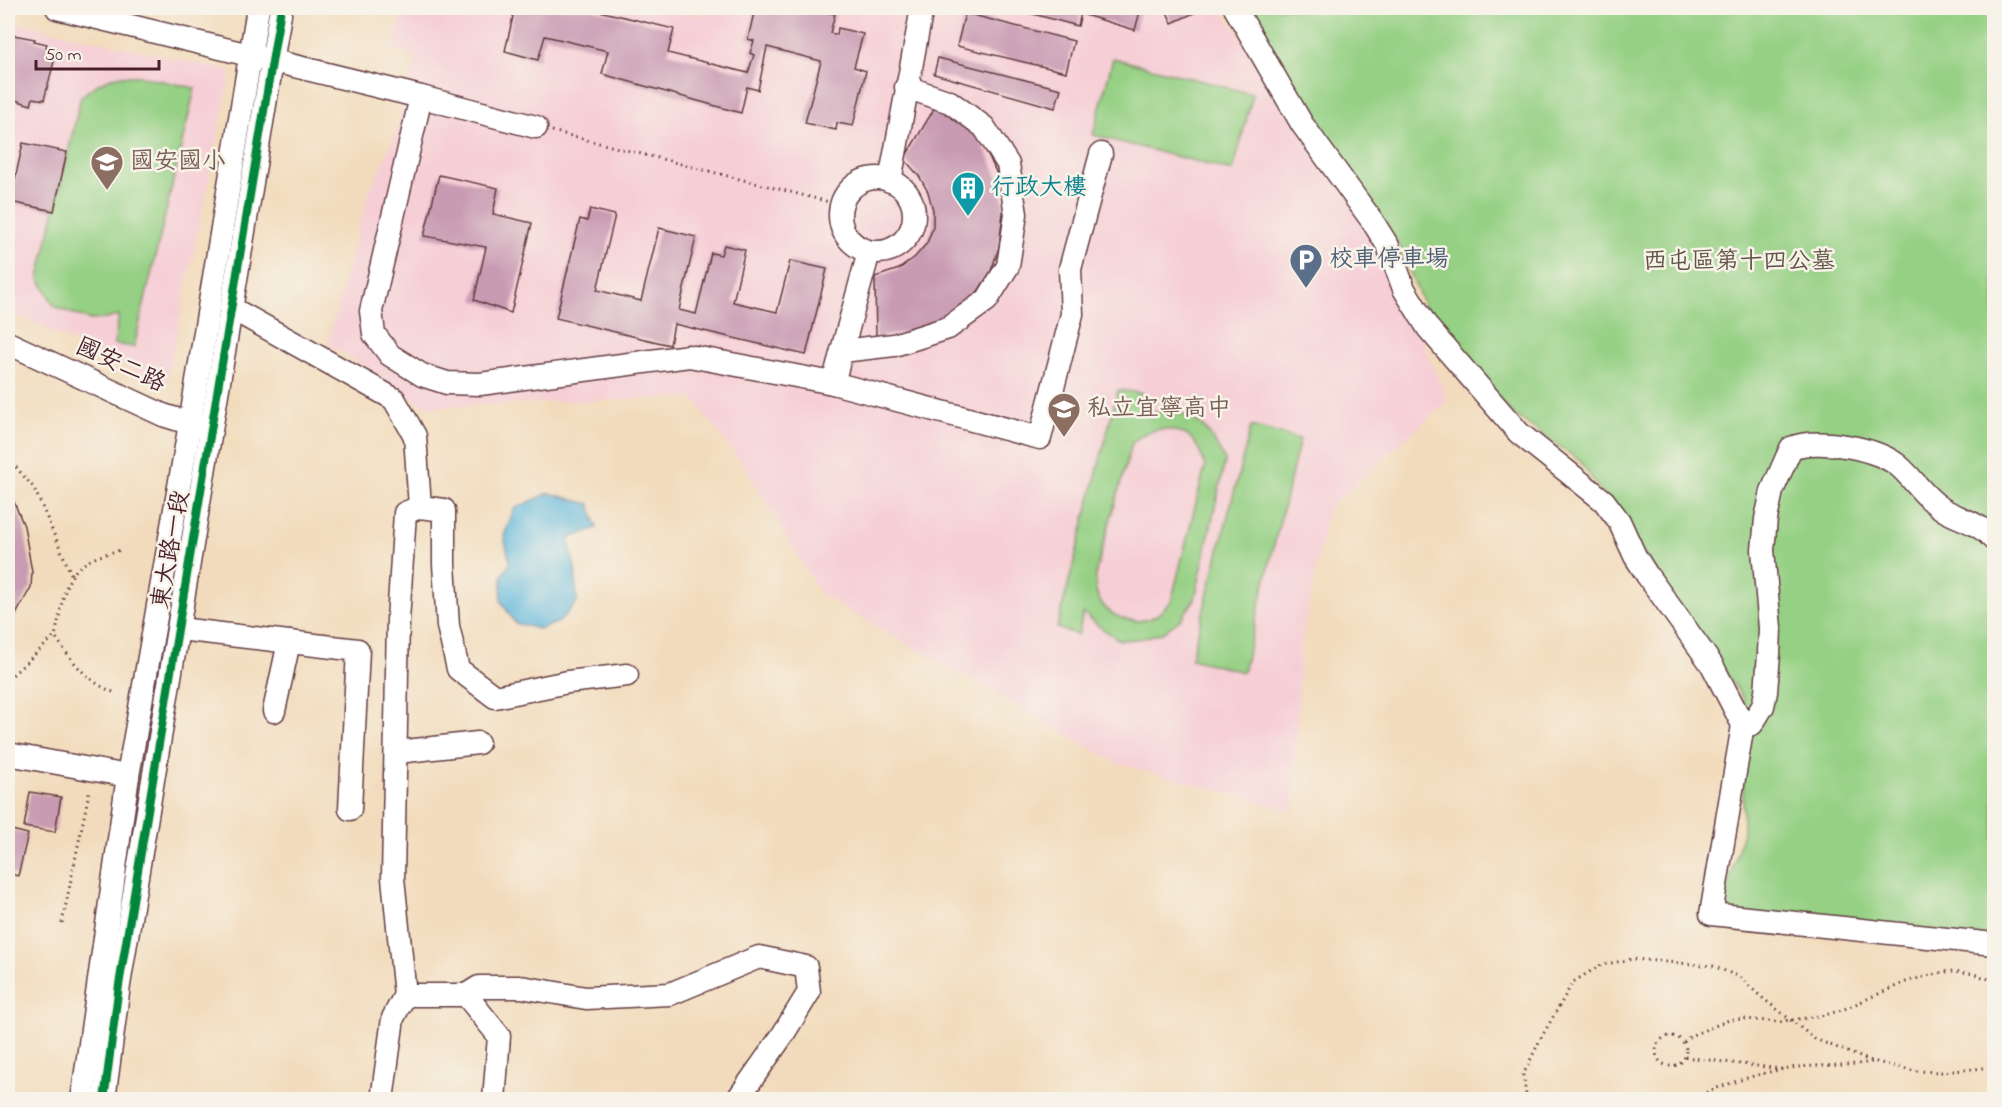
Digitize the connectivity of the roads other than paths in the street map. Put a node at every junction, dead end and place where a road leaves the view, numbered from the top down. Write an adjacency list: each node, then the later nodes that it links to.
1 (57, 8): 6 (street)
2 (258, 8): 6 (street, 東大路一段)
3 (281, 8): 6 (street, 東大路一段)
4 (922, 8): 7 (street)
5 (1235, 8): 25 (street)
6 (261, 57): 8 (street); 13 (street, 東大路一段); 17 (street, 東大路一段)
7 (906, 87): 11 (street); 15 (street)
8 (421, 97): 9 (street); 16 (street)
9 (536, 127)
10 (1101, 154): 16 (street)
11 (890, 181): 12 (street); 12 (street)
12 (869, 252): 15 (street)
13 (231, 308): 18 (street, 東大路一段); 19 (street)
14 (8, 343): 17 (street, 國安二路)
15 (842, 351): 16 (street)
16 (833, 383)
17 (190, 424): 18 (street, 國安二路); 29 (street, 東大路一段)
18 (212, 429): 21 (street, 東大路一段)
19 (420, 507): 23 (street); 27 (street)
20 (1995, 540): 25 (street)
21 (179, 629): 22 (street); 35 (street, 東大路一段)
22 (289, 642): 24 (street); 30 (street)
23 (627, 675)
24 (274, 711)
25 (1743, 724): 31 (street)
26 (478, 743): 27 (street)
27 (397, 752): 32 (street)
28 (8, 754): 29 (street)
29 (128, 776): 34 (street, 東大路一段)
30 (350, 809)
31 (1995, 944)
32 (405, 994): 33 (street); 36 (street)
33 (466, 994): 37 (street); 38 (street)
34 (82, 1100)
35 (104, 1100)
36 (382, 1100)
37 (494, 1100)
38 (738, 1100)

